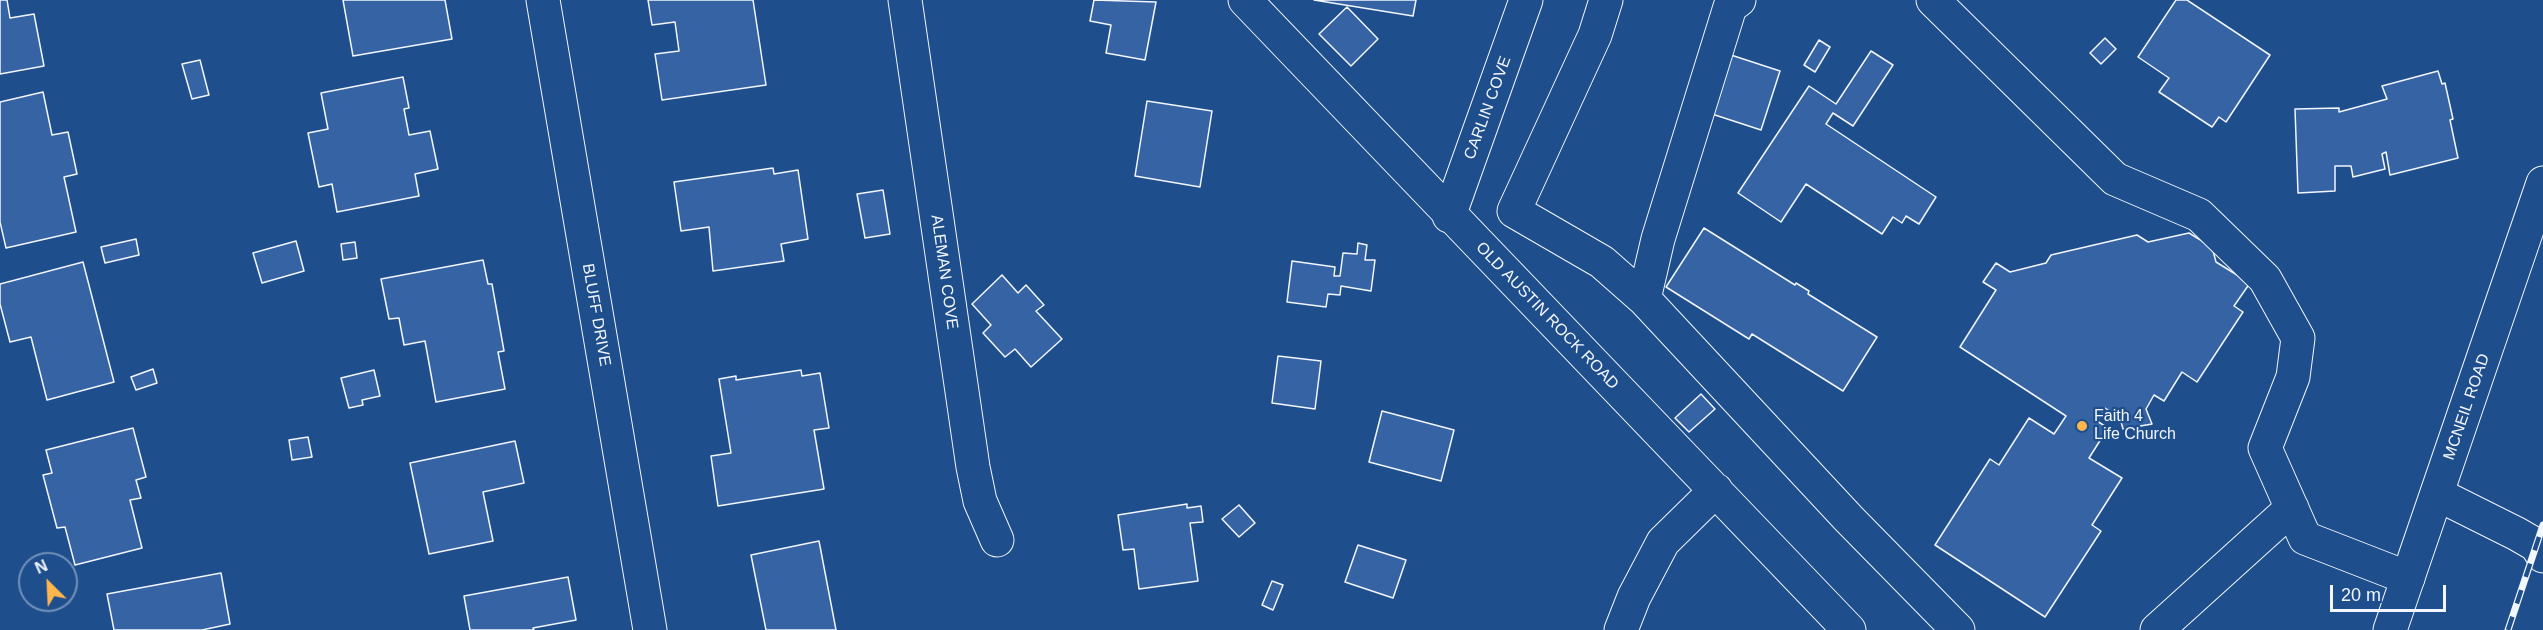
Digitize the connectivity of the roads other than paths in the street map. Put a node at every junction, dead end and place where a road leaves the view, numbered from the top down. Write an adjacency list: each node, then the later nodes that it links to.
1 (543, 0): 18 (street, BLUFF DRIVE)
2 (905, 0): 15 (street, ALEMAN COVE)
3 (1245, 0): 10 (street, OLD AUSTIN ROCK ROAD)
4 (1526, 0): 10 (street, CARLIN COVE)
5 (1606, 0): 9 (street)
6 (1738, 0): 11 (street)
7 (1933, 0): 14 (street)
8 (2543, 183): 13 (street, MCNEIL ROAD)
9 (1514, 211): 10 (street); 11 (street)
10 (1460, 226): 12 (street, OLD AUSTIN ROCK ROAD)
11 (1644, 299): 21 (street)
12 (1716, 490): 19 (street); 20 (street, OLD AUSTIN ROCK ROAD)
13 (2437, 494): 16 (street); 17 (street, MCNEIL ROAD)
14 (2292, 508): 17 (street); 22 (street)
15 (997, 540)
16 (2541, 549)
17 (2408, 578): 23 (street, MCNEIL ROAD)
18 (650, 630)
19 (1621, 630)
20 (1849, 630)
21 (1958, 630)
22 (2157, 630)
23 (2390, 630)

